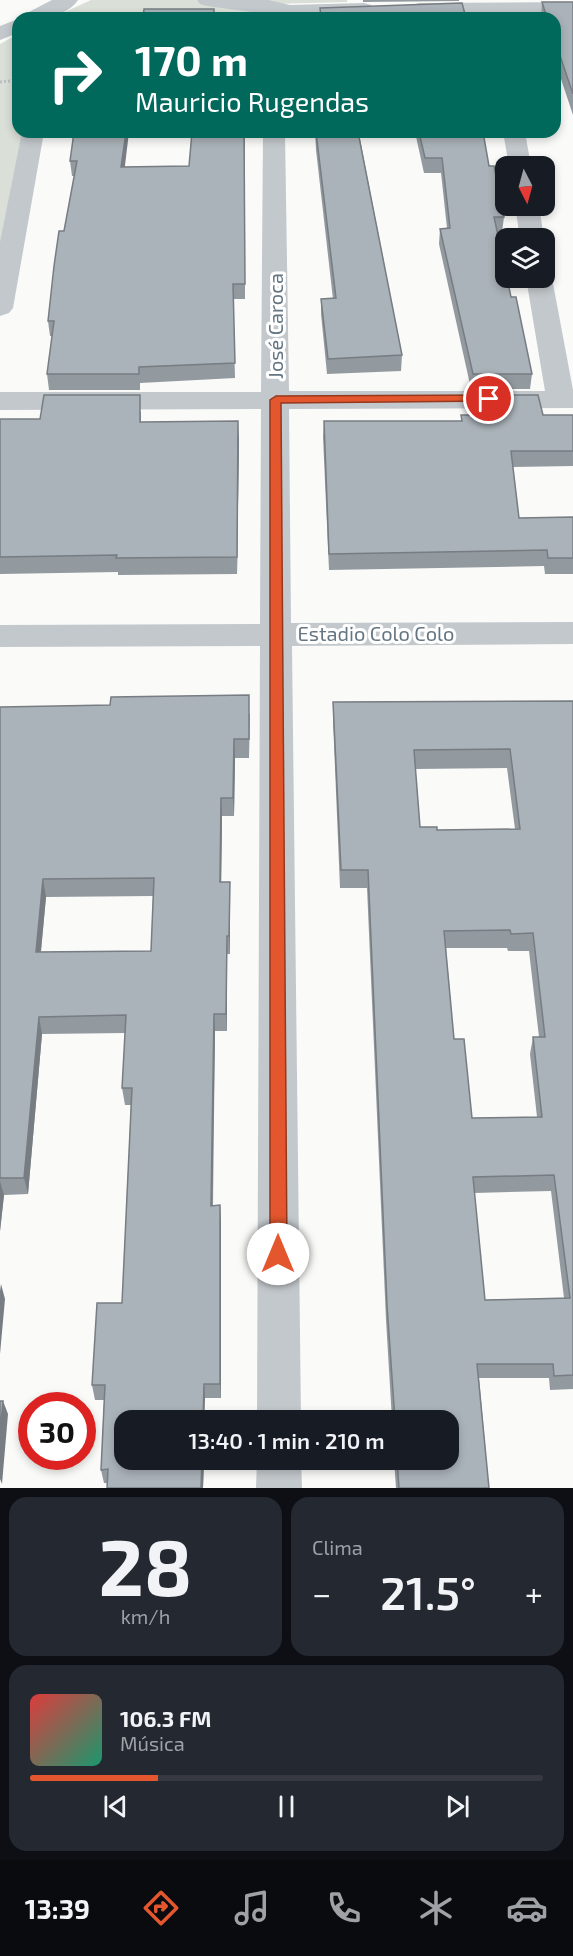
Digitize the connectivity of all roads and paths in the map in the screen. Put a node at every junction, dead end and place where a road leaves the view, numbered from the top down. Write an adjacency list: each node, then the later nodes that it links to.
1 (68, 0): 4 (street)
2 (207, 0): 5 (street)
3 (573, 8): 8 (street)
4 (44, 12)
5 (278, 12)
6 (339, 12): 7 (street)
7 (468, 12)
8 (509, 12)
9 (32, 138): 14 (street)
10 (274, 138): 17 (street, José Caroca)
11 (515, 138): 12 (street)
12 (518, 156)
13 (541, 288): 15 (street)
14 (0, 308)
15 (567, 399): 17 (street)
16 (0, 400): 17 (street)
17 (276, 400): 19 (street, José Caroca)
18 (573, 633): 19 (street, Estadio Colo Colo)
19 (277, 634): 20 (street, Estadio Colo Colo); 21 (street, José Caroca)
20 (0, 636)
21 (279, 1410)
22 (279, 1470): 23 (street)
23 (279, 1488)

